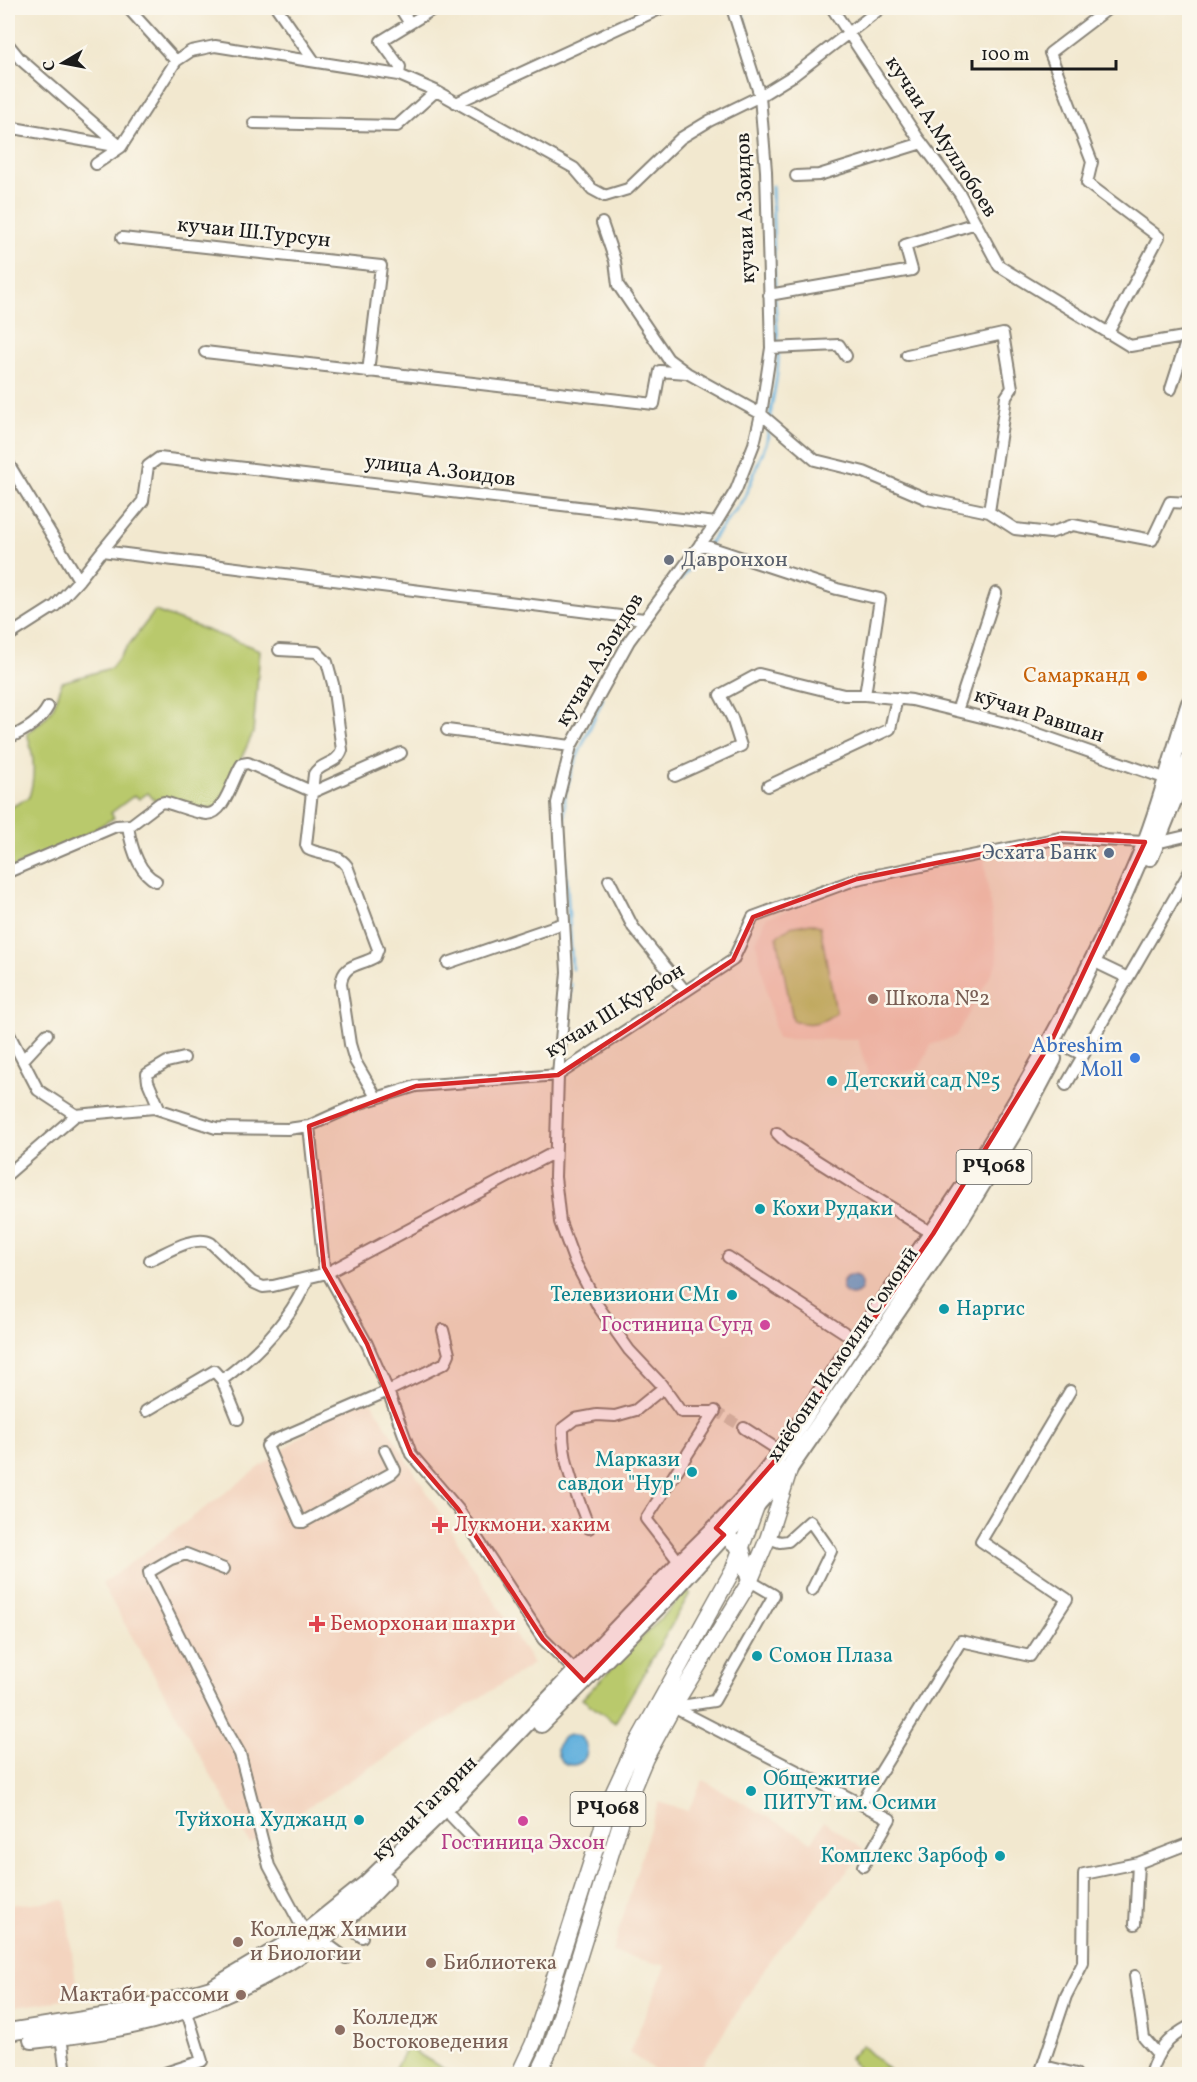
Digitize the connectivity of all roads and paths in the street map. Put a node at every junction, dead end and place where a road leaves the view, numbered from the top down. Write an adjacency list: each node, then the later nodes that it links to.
1 (128, 8): 13 (street)
2 (277, 8): 14 (street)
3 (400, 8): 10 (street)
4 (435, 8): 10 (street)
5 (662, 8): 18 (street)
6 (732, 8): 17 (street, кучаи А.Зоидов)
7 (832, 8): 11 (street, кучаи А.Муллобоев)
8 (881, 8): 11 (street)
9 (1109, 8): 29 (street)
10 (409, 22): 15 (street)
11 (849, 32): 17 (street); 21 (street, кучаи А.Муллобоев)
12 (8, 44): 22 (street)
13 (176, 61): 14 (street); 22 (street)
14 (314, 61): 15 (street)
15 (399, 75): 16 (street)
16 (436, 91): 18 (street); 19 (street)
17 (763, 95): 18 (street); 28 (street, кучаи А.Зоидов)
18 (456, 103)
19 (254, 123)
20 (8, 127): 22 (street)
21 (922, 143): 24 (street); 26 (street, кучаи А.Муллобоев)
22 (122, 147): 23 (street)
23 (96, 164)
24 (796, 176)
25 (602, 223): 36 (street)
26 (976, 223): 28 (street); 29 (street, кучаи А.Муллобоев)
27 (122, 238): 35 (street, кучаи Ш.Турсун)
28 (773, 294): 31 (street, кучаи А.Зоидов)
29 (1108, 333): 30 (street, кучаи А.Муллобоев)
30 (1189, 336): 37 (street)
31 (771, 348): 34 (street); 38 (street, кучаи А.Зоидов)
32 (205, 352): 35 (street)
33 (907, 355): 41 (street)
34 (846, 356)
35 (368, 372): 36 (street)
36 (687, 373): 38 (street)
37 (1171, 389)
38 (767, 419): 41 (street); 42 (street, кучаи А.Зоидов)
39 (8, 463): 45 (street)
40 (1190, 503): 41 (street)
41 (989, 512)
42 (716, 522): 43 (street, кучаи А.Зоидов); 44 (street, улица А.Зоидов)
43 (705, 546): 47 (street, кучаи А.Зоидов); 50 (street)
44 (102, 551): 45 (street); 47 (street)
45 (79, 580): 48 (street)
46 (996, 593): 54 (street)
47 (644, 619): 57 (street, кучаи А.Зоидов)
48 (8, 636)
49 (279, 650): 63 (street)
50 (865, 695): 51 (street, кӯчаи Равшан); 60 (street, кӯчаи Равшан)
51 (897, 698): 54 (street, кӯчаи Равшан); 62 (street)
52 (1190, 703): 61 (highway, РҶ068)
53 (48, 707): 56 (street)
54 (957, 711): 61 (street, кӯчаи Равшан)
55 (447, 730): 57 (street)
56 (8, 738)
57 (571, 746): 71 (street, кучаи А.Зоидов)
58 (401, 753): 63 (street)
59 (1190, 759): 66 (highway, РҶ068)
60 (675, 776)
61 (1167, 779): 66 (highway, РҶ068)
62 (768, 786)
63 (313, 792): 64 (street); 84 (street)
64 (128, 826): 68 (street); 70 (street)
65 (1190, 836): 66 (street, кучаи Ш.Қурбон)
66 (1151, 842): 73 (highway, хиёбони Исмоили Сомонӣ / РҶ068); 75 (street, кучаи Ш.Қурбон); 91 (highway, хиёбони Исмоили Сомонӣ / РҶ068)
67 (1190, 871): 74 (street)
68 (8, 872)
69 (609, 880): 75 (street)
70 (156, 881)
71 (564, 923): 72 (street); 82 (street, кучаи А.Зоидов)
72 (448, 963)
73 (1101, 965): 74 (street); 78 (highway, хиёбони Исмоили Сомонӣ / РҶ068)
74 (1128, 978): 79 (street)
75 (685, 991): 82 (street, кучаи Ш.Қурбон)
76 (8, 1032): 81 (street)
77 (47, 1034): 81 (street)
78 (1061, 1044): 79 (street); 107 (highway, хиёбони Исмоили Сомонӣ / РҶ068)
79 (1083, 1056): 83 (street)
80 (184, 1058): 85 (street)
81 (23, 1060): 86 (street)
82 (558, 1075): 84 (street, кучаи Ш.Қурбон); 89 (street, кучаи А.Зоидов)
83 (1066, 1084)
84 (376, 1097): 87 (street, кучаи Ш.Қурбон)
85 (160, 1110): 86 (street, кучаи Ш.Қурбон); 87 (street, кучаи Ш.Қурбон)
86 (76, 1115): 90 (street)
87 (309, 1126): 94 (street)
88 (777, 1133): 91 (street)
89 (555, 1152): 94 (street); 99 (street, кучаи А.Зоидов)
90 (8, 1174)
91 (933, 1234): 97 (highway, хиёбони Исмоили Сомонӣ / РҶ068)
92 (728, 1257): 97 (street)
93 (150, 1260): 95 (street)
94 (327, 1273): 95 (street); 100 (street)
95 (308, 1278): 98 (street)
96 (443, 1330): 100 (street)
97 (856, 1340): 106 (highway, хиёбони Исмоили Сомонӣ / РҶ068)
98 (222, 1380): 102 (street); 103 (street)
99 (663, 1388): 109 (street); 113 (street, кучаи А.Зоидов)
100 (388, 1391): 105 (street); 117 (street)
101 (1070, 1391): 119 (street)
102 (146, 1411)
103 (238, 1419)
104 (744, 1428): 106 (street)
105 (385, 1450)
106 (777, 1457): 108 (main road, хиёбони Исмоили Сомонӣ / РҶ068); 110 (highway, кӯчаи Гагарин)
107 (790, 1467): 108 (highway, кӯчаи Гагарин); 111 (main road, хиёбони Исмоили Сомонӣ / РҶ068)
108 (758, 1504): 110 (highway, кӯчаи Гагарин); 112 (main road, хиёбони Исмоили Сомонӣ / РҶ068)
109 (589, 1528)
110 (718, 1537): 112 (highway); 113 (highway, кӯчаи Гагарин); 117 (highway, кӯчаи Гагарин)
111 (768, 1538): 115 (main road, хиёбони Исмоили Сомонӣ / РҶ068); 116 (street)
112 (739, 1554): 115 (highway); 140 (main road, РҶ068)
113 (680, 1563): 117 (highway, кӯчаи Гагарин)
114 (224, 1569): 128 (street)
115 (750, 1581): 118 (main road, хиёбони Исмоили Сомонӣ / РҶ068); 118 (street)
116 (812, 1590)
117 (580, 1676): 120 (highway, кӯчаи Гагарин); 128 (highway, кӯчаи Гагарин)
118 (674, 1707): 119 (street); 141 (main road, хиёбони Исмоили Сомонӣ / РҶ068)
119 (861, 1804): 124 (street)
120 (451, 1816): 121 (street); 125 (highway, кӯчаи Гагарин)
121 (475, 1840)
122 (1190, 1843): 123 (street)
123 (1138, 1863): 126 (street); 137 (street)
124 (863, 1866)
125 (342, 1923): 127 (street); 128 (highway, кӯчаи Гагарин)
126 (1135, 1924)
127 (362, 1937)
128 (313, 1938): 129 (street); 131 (highway, кӯчаи Гагарин); 133 (highway, кӯчаи Гагарин)
129 (346, 1958)
130 (1135, 1976): 136 (street)
131 (186, 2009): 134 (highway, кӯчаи Гагарин); 139 (street)
132 (1190, 2026): 136 (street)
133 (8, 2032)
134 (61, 2036): 135 (highway, кӯчаи Гагарин); 138 (street)
135 (8, 2043)
136 (1157, 2053): 143 (street)
137 (1042, 2070): 142 (street)
138 (66, 2074)
139 (162, 2074)
140 (519, 2074)
141 (538, 2074)
142 (1076, 2074)
143 (1150, 2074)

